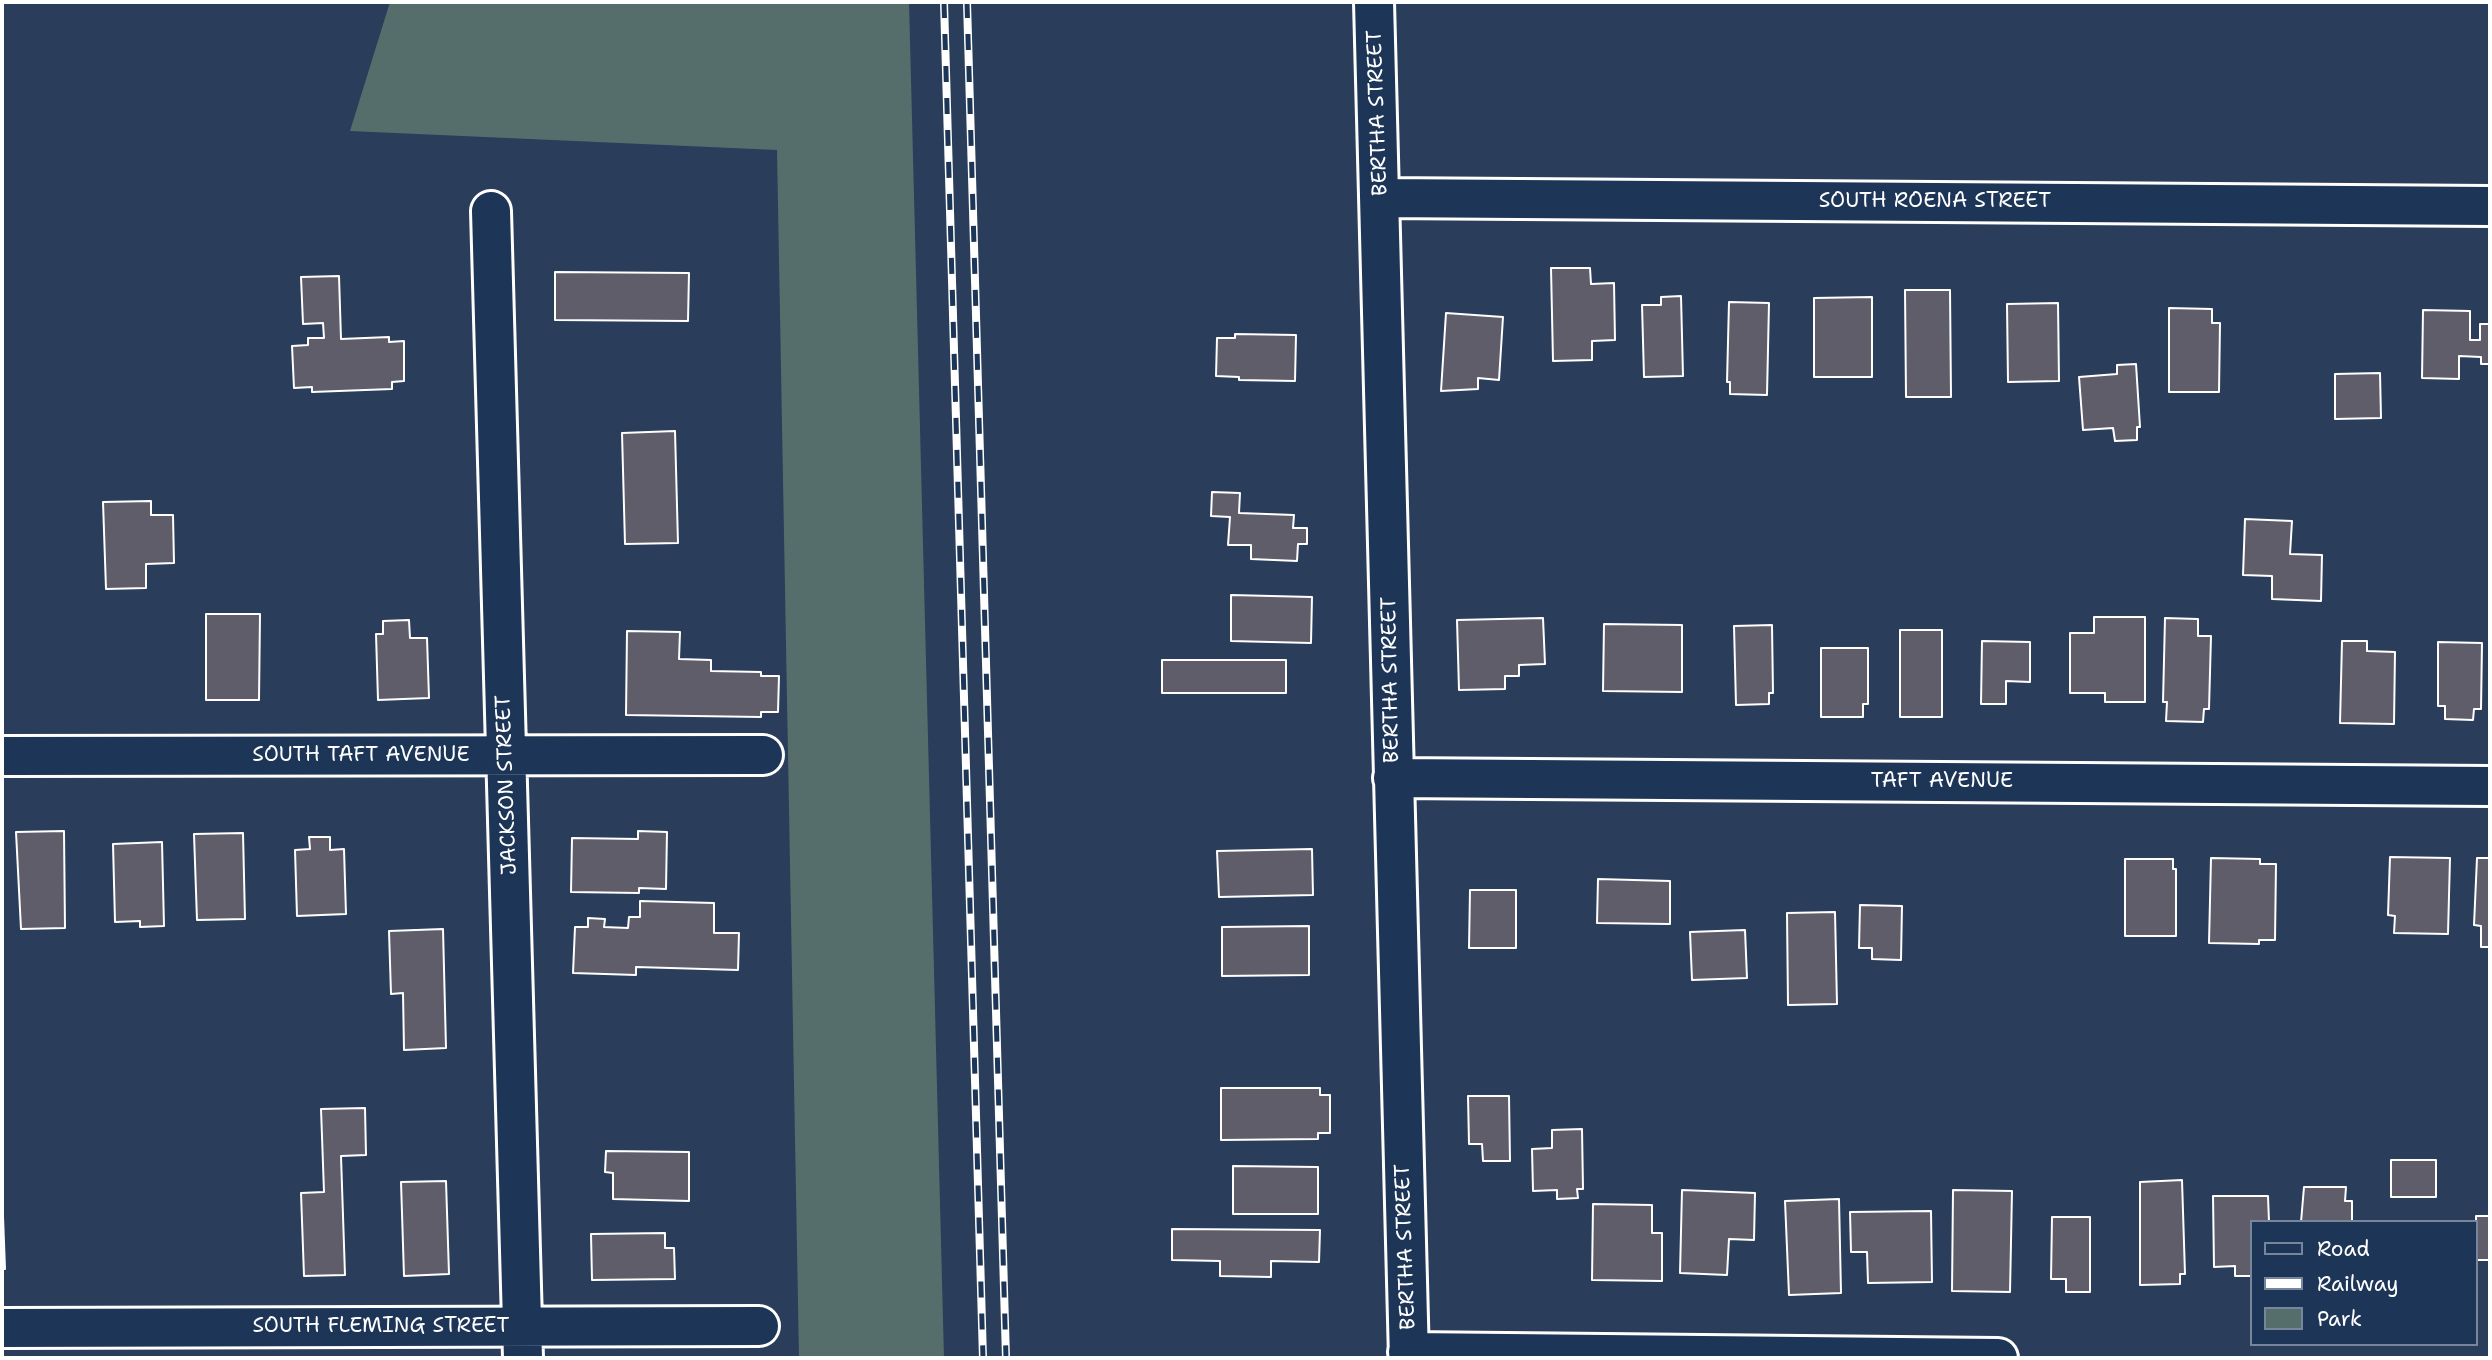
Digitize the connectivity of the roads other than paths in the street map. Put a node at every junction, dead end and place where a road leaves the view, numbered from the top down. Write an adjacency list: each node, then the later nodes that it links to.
1 (1374, 2): 2 (street, BERTHA STREET)
2 (1381, 198): 3 (street, SOUTH ROENA STREET); 8 (street, BERTHA STREET)
3 (2490, 206)
4 (491, 211): 5 (street, JACKSON STREET)
5 (506, 755): 6 (street, SOUTH TAFT AVENUE); 7 (street, SOUTH TAFT AVENUE); 12 (street, JACKSON STREET)
6 (763, 755)
7 (2, 756)
8 (1393, 778): 9 (street, TAFT AVENUE); 13 (street, BERTHA STREET)
9 (2490, 786)
10 (759, 1326): 12 (street, SOUTH FLEMING STREET)
11 (2, 1328): 12 (street, SOUTH FLEMING STREET)
12 (522, 1342)
13 (1408, 1355): 14 (street)
14 (1998, 1358)

